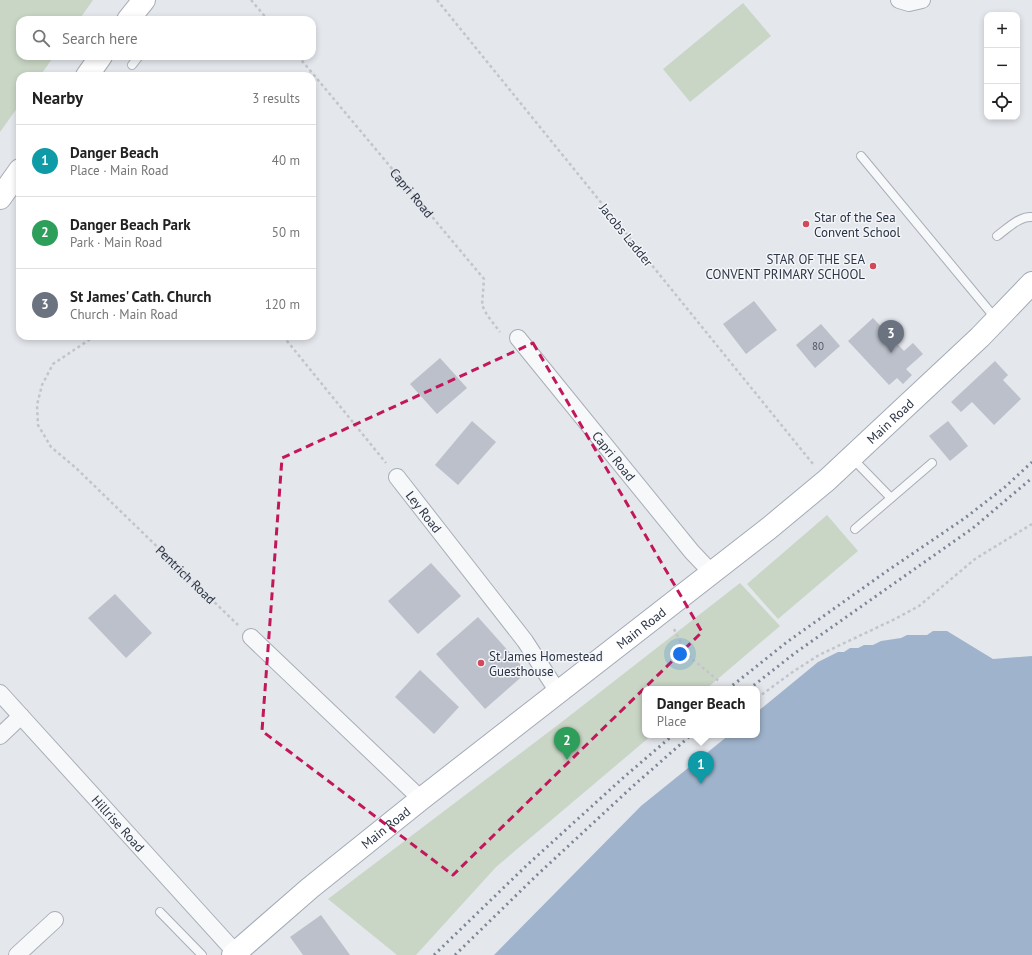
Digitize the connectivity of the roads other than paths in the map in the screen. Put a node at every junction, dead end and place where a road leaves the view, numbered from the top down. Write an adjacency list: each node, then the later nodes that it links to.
1 (899, 0): 2 (street)
2 (922, 0)
3 (99, 60): 6 (main road)
4 (136, 60): 5 (lane)
5 (132, 65)
6 (90, 72)
7 (861, 156): 13 (lane)
8 (16, 176): 9 (main road)
9 (0, 198)
10 (1032, 218): 11 (lane)
11 (997, 236)
12 (1032, 283): 13 (main road, Main Road)
13 (997, 320): 15 (main road, Main Road)
14 (511, 338): 20 (street, Capri Road)
15 (852, 457): 18 (lane); 20 (main road, Main Road)
16 (932, 463): 18 (lane)
17 (397, 478): 22 (street, Ley Road)
18 (891, 498): 19 (lane)
19 (855, 529)
20 (712, 573): 22 (main road, Main Road)
21 (251, 637): 26 (street)
22 (558, 692): 26 (main road, Main Road)
23 (0, 694): 24 (street, Hillrise Road)
24 (21, 716): 25 (street); 29 (street, Hillrise Road)
25 (0, 736)
26 (421, 799): 29 (main road, Main Road)
27 (160, 912): 31 (lane)
28 (55, 920): 30 (street)
29 (235, 954)
30 (17, 955)
31 (202, 955)

